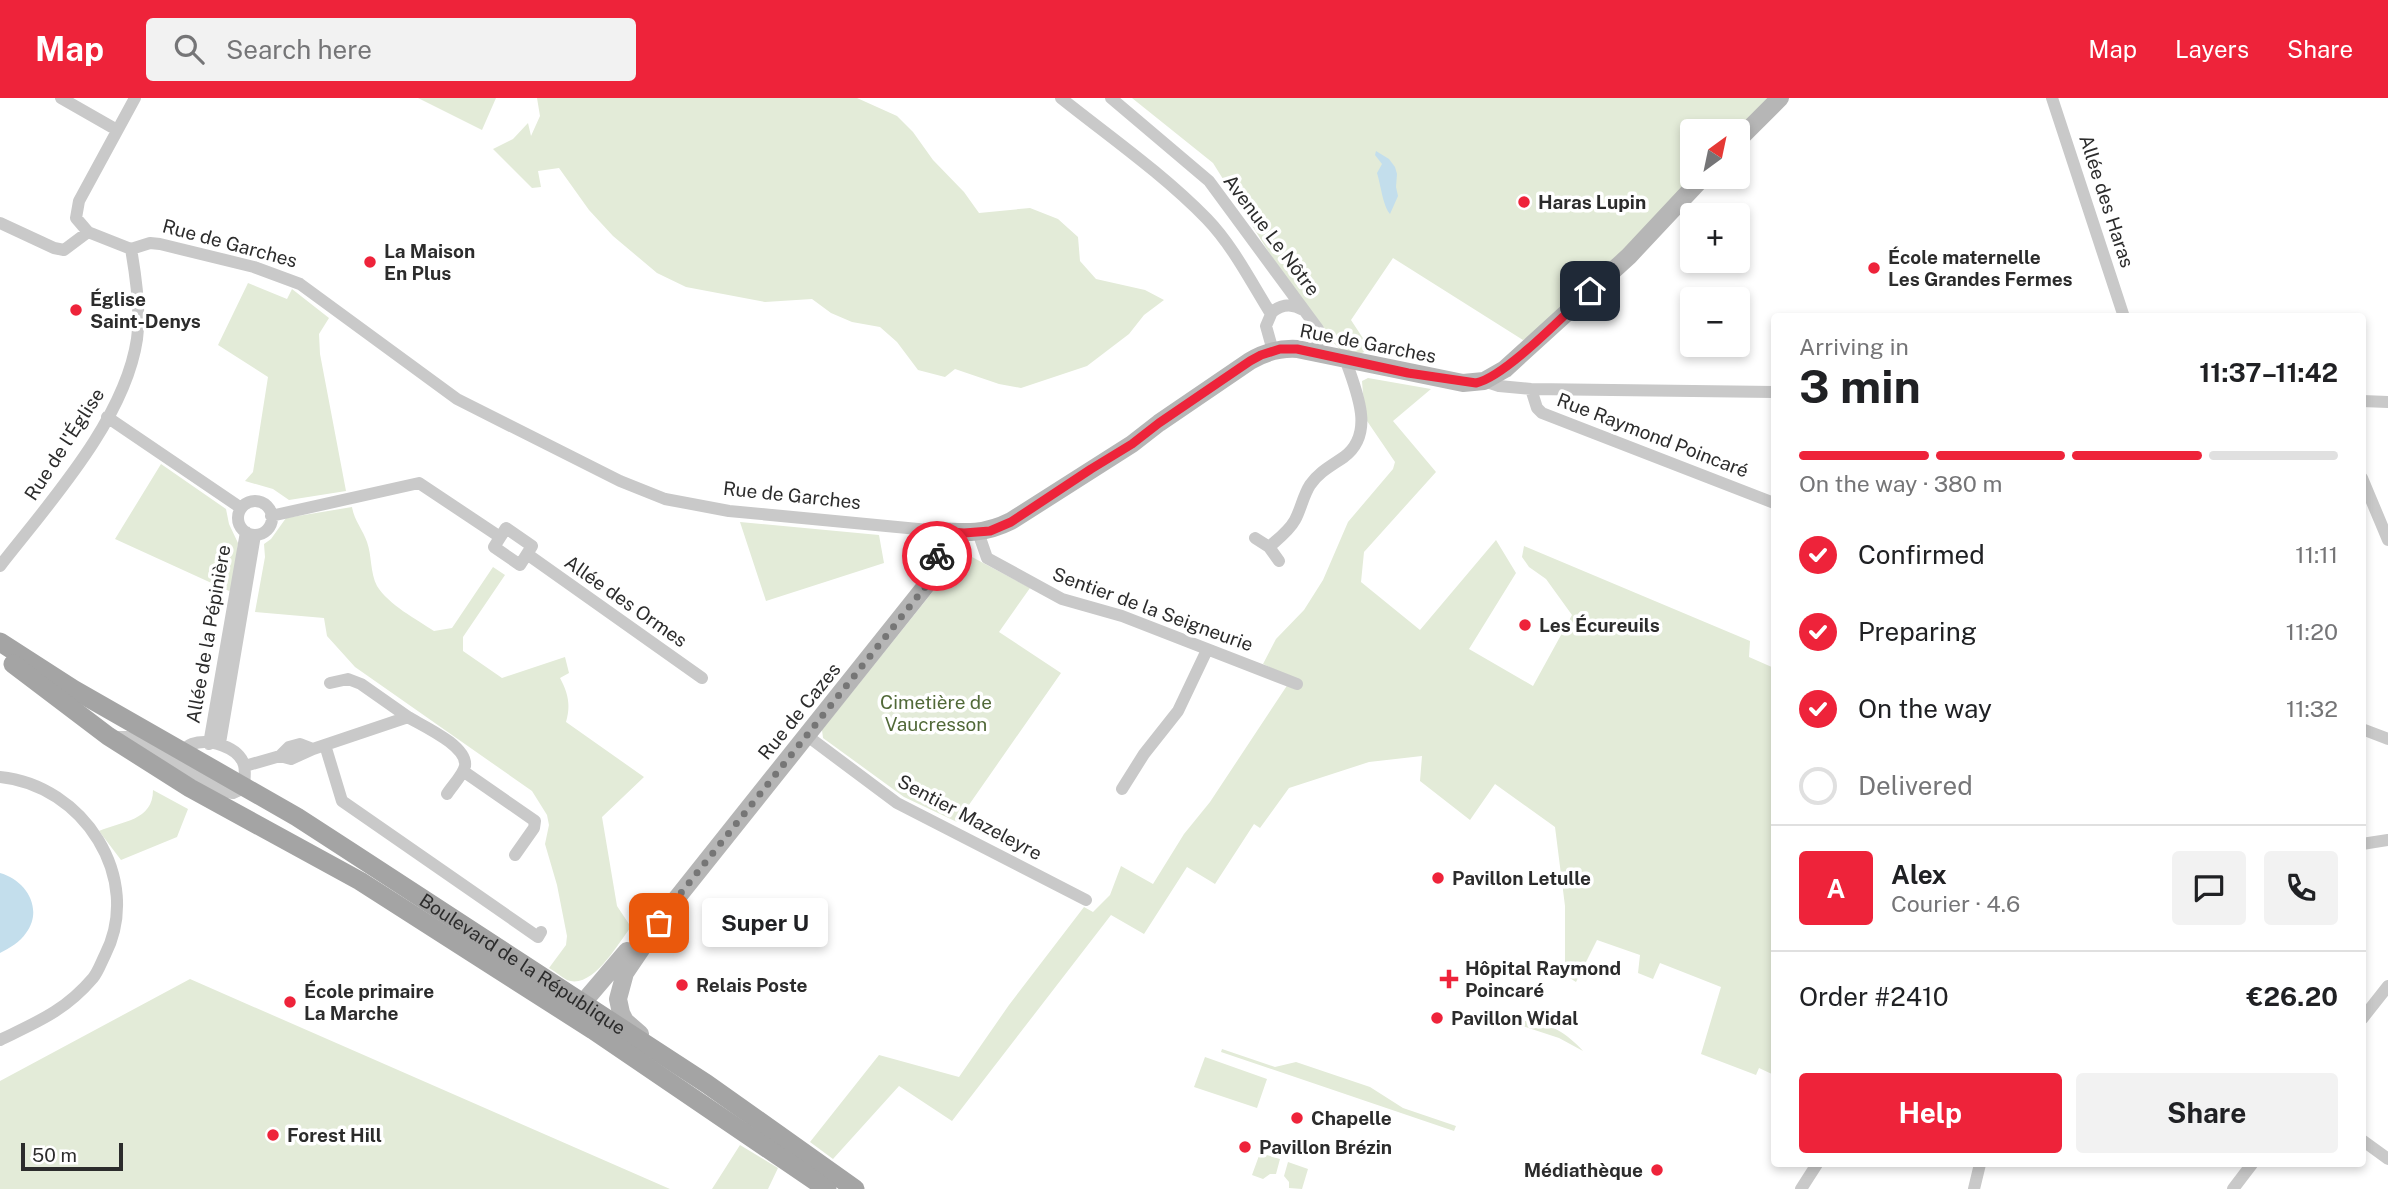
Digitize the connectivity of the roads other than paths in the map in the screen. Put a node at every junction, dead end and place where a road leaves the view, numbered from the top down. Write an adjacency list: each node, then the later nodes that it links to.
1 (61, 98): 8 (street)
2 (135, 98): 8 (street)
3 (1060, 98): 15 (street)
4 (1111, 98): 13 (street, Avenue Le Nôtre)
5 (1780, 98): 7 (street)
6 (2052, 98): 14 (street, Allée des Haras)
7 (1750, 127)
8 (117, 130): 11 (street)
9 (1692, 189): 19 (street)
10 (0, 223): 11 (street)
11 (88, 232): 12 (street, Rue de Garches)
12 (131, 249): 24 (street, Rue de l'Église); 29 (street, Rue de Garches)
13 (1306, 313): 15 (street, Avenue Le Nôtre); 17 (street, Avenue Le Nôtre)
14 (2123, 313)
15 (1271, 314): 16 (street)
16 (1273, 351): 17 (street, Rue de Garches); 30 (street, Rue de Garches)
17 (1317, 354): 18 (street, Rue de Garches)
18 (1346, 361): 19 (street, Rue de Garches); 34 (street)
19 (1482, 382): 20 (street)
20 (1531, 389): 21 (street); 26 (street, Rue Raymond Poincaré)
21 (1771, 392)
22 (2366, 401): 23 (street)
23 (2388, 402)
24 (107, 417): 27 (street); 36 (street, Rue de l'Église)
25 (2366, 488): 33 (street)
26 (1771, 502)
27 (241, 508): 28 (street); 31 (street)
28 (271, 516): 31 (street); 40 (street, Allée des Ormes)
29 (939, 531): 30 (street, Rue de Garches); 45 (street, Rue de Cazes)
30 (978, 532): 39 (street, Sentier de la Seigneurie)
31 (250, 533): 47 (street, Allée de la Pépinière)
32 (1255, 538): 34 (street)
33 (2388, 540)
34 (1269, 547): 35 (street)
35 (1279, 561)
36 (0, 566)
37 (0, 635): 38 (street)
38 (5, 648): 49 (main road, Boulevard de la République); 49 (main road, Boulevard de la République)
39 (1207, 650): 42 (street, Sentier de la Seigneurie); 54 (street)
40 (702, 678)
41 (330, 683): 43 (street)
42 (1297, 684)
43 (408, 717): 48 (street); 51 (street)
44 (2366, 731): 46 (street)
45 (806, 735): 59 (street, Sentier Mazeleyre); 60 (street, Rue de Cazes)
46 (2388, 739)
47 (215, 743): 49 (street); 50 (street)
48 (319, 747): 50 (street); 61 (street)
49 (175, 763): 53 (main road, Boulevard de la République); 64 (main road, Boulevard de la République)
50 (245, 766): 53 (street)
51 (463, 771): 55 (street); 58 (street)
52 (0, 777): 68 (street)
53 (244, 788): 64 (main road, Boulevard de la République)
54 (1122, 789)
55 (447, 794)
56 (2388, 840): 57 (street)
57 (2366, 843)
58 (515, 855)
59 (1086, 900)
60 (669, 908): 63 (street, Rue de Cazes); 64 (street, Rue de Cazes)
61 (541, 932)
62 (2388, 986): 65 (street)
63 (618, 999): 66 (street, Rue de Cazes); 69 (street)
64 (577, 1010): 66 (main road, Boulevard de la République); 67 (main road, Boulevard de la République)
65 (2366, 1014)
66 (613, 1023): 67 (street); 69 (main road, Boulevard de la République)
67 (593, 1030): 75 (main road, Boulevard de la République)
68 (0, 1040)
69 (665, 1057): 76 (main road, Boulevard de la République)
70 (2366, 1143): 71 (street)
71 (2388, 1159)
72 (1815, 1167): 77 (street)
73 (1979, 1167): 78 (street)
74 (2250, 1167): 79 (street)
75 (827, 1189)
76 (855, 1189)
77 (1801, 1189)
78 (1974, 1189)
79 (2233, 1189)

